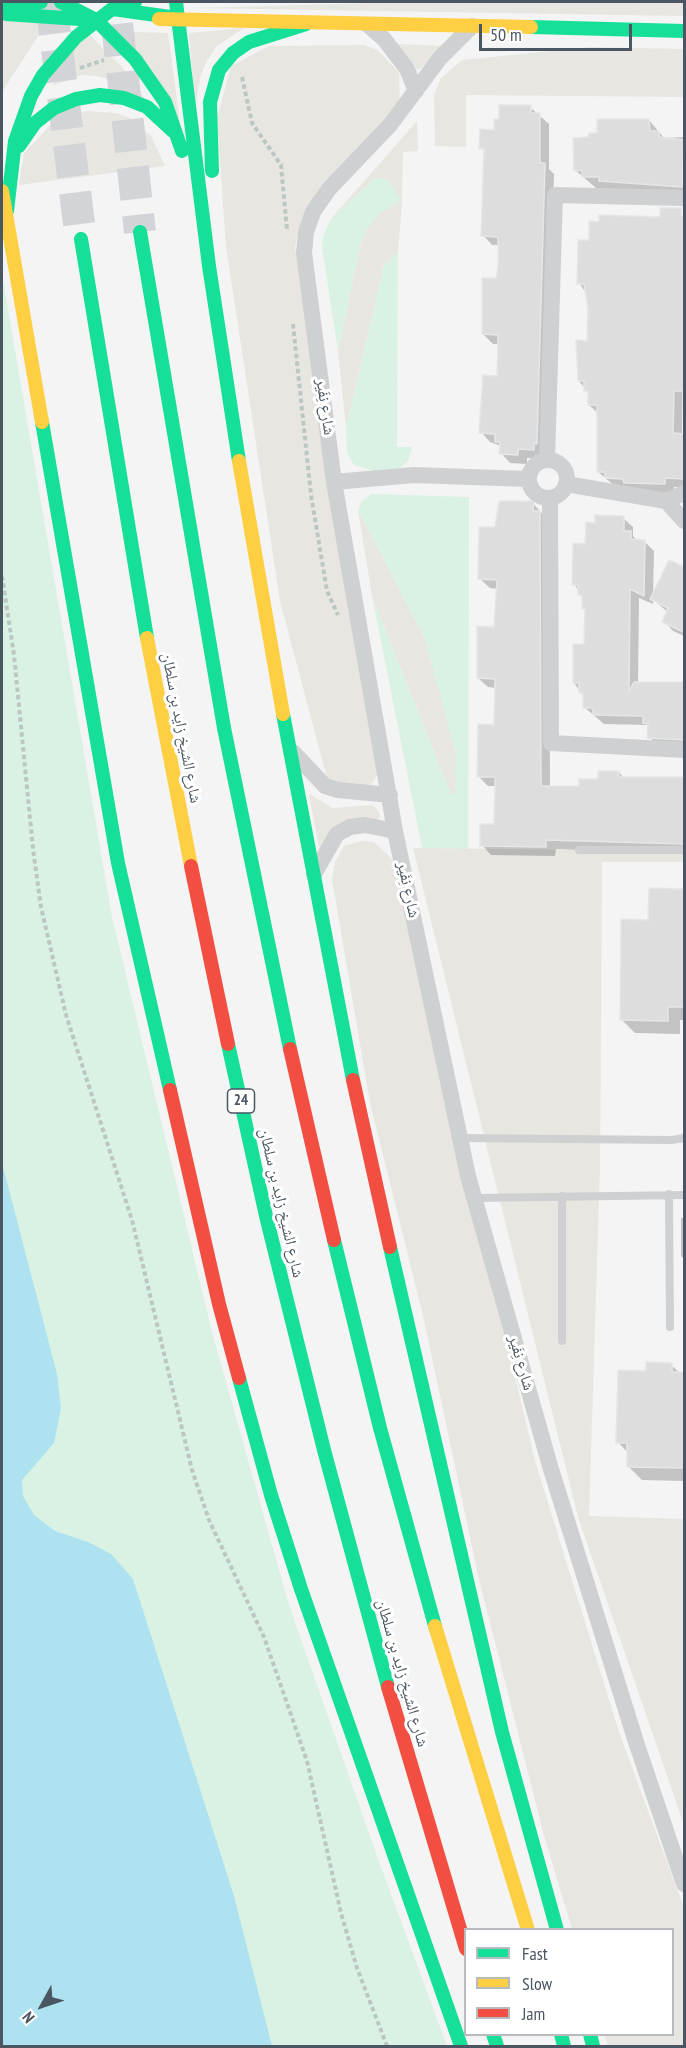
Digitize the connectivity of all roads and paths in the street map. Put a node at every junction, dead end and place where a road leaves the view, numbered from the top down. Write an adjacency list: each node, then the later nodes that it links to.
1 (41, 2): 6 (main road)
2 (61, 2): 10 (main road)
3 (97, 2): 7 (main road)
4 (135, 2): 7 (main road)
5 (176, 2): 9 (main road)
6 (2, 8)
7 (112, 9): 9 (main road); 10 (main road)
8 (2, 14): 10 (main road)
9 (177, 18): 10 (main road); 11 (main road); 23 (main road)
10 (96, 20): 19 (main road); 20 (main road)
11 (306, 24): 12 (main road); 23 (main road)
12 (368, 25): 13 (main road); 18 (street)
13 (472, 26): 14 (main road); 18 (street, شارع نِفَير)
14 (684, 31)
15 (111, 57): 16 (path)
16 (74, 68)
17 (242, 77): 26 (path)
18 (416, 91): 32 (street, شارع نِفَير)
19 (181, 141): 20 (main road); 28 (main road)
20 (11, 165): 24 (main road)
21 (2, 192): 24 (main road)
22 (684, 198): 30 (street)
23 (202, 207): 28 (main road)
24 (7, 221): 60 (main road)
25 (140, 232): 56 (main road)
26 (287, 232)
27 (81, 239): 58 (main road, شارع الشيخ زايد بن سلطان / 24)
28 (209, 266): 40 (main road)
29 (293, 321): 39 (path)
30 (547, 460): 31 (street); 33 (street)
31 (528, 479): 32 (street); 35 (street)
32 (334, 482): 42 (street, شارع نِفَير)
33 (566, 484): 35 (street); 36 (street)
34 (684, 493): 36 (street)
35 (550, 498): 41 (street)
36 (666, 501): 37 (street)
37 (684, 521)
38 (2, 576): 59 (path)
39 (339, 618)
40 (290, 748): 42 (street); 46 (main road)
41 (684, 750)
42 (390, 795): 43 (street, شارع نِفَير)
43 (395, 831): 46 (street); 47 (street, شارع نِفَير)
44 (579, 850): 45 (lane)
45 (684, 850)
46 (314, 875): 57 (main road)
47 (460, 1138): 48 (lane); 52 (street, شارع نِفَير)
48 (684, 1138)
49 (669, 1194): 50 (lane); 51 (lane); 53 (lane)
50 (684, 1195)
51 (562, 1196): 52 (lane); 54 (lane)
52 (474, 1198): 55 (street, شارع نِفَير)
53 (670, 1327)
54 (562, 1341)
55 (684, 1884)
56 (528, 1928)
57 (558, 1928)
58 (464, 1946)
59 (387, 2046)
60 (461, 2046)

